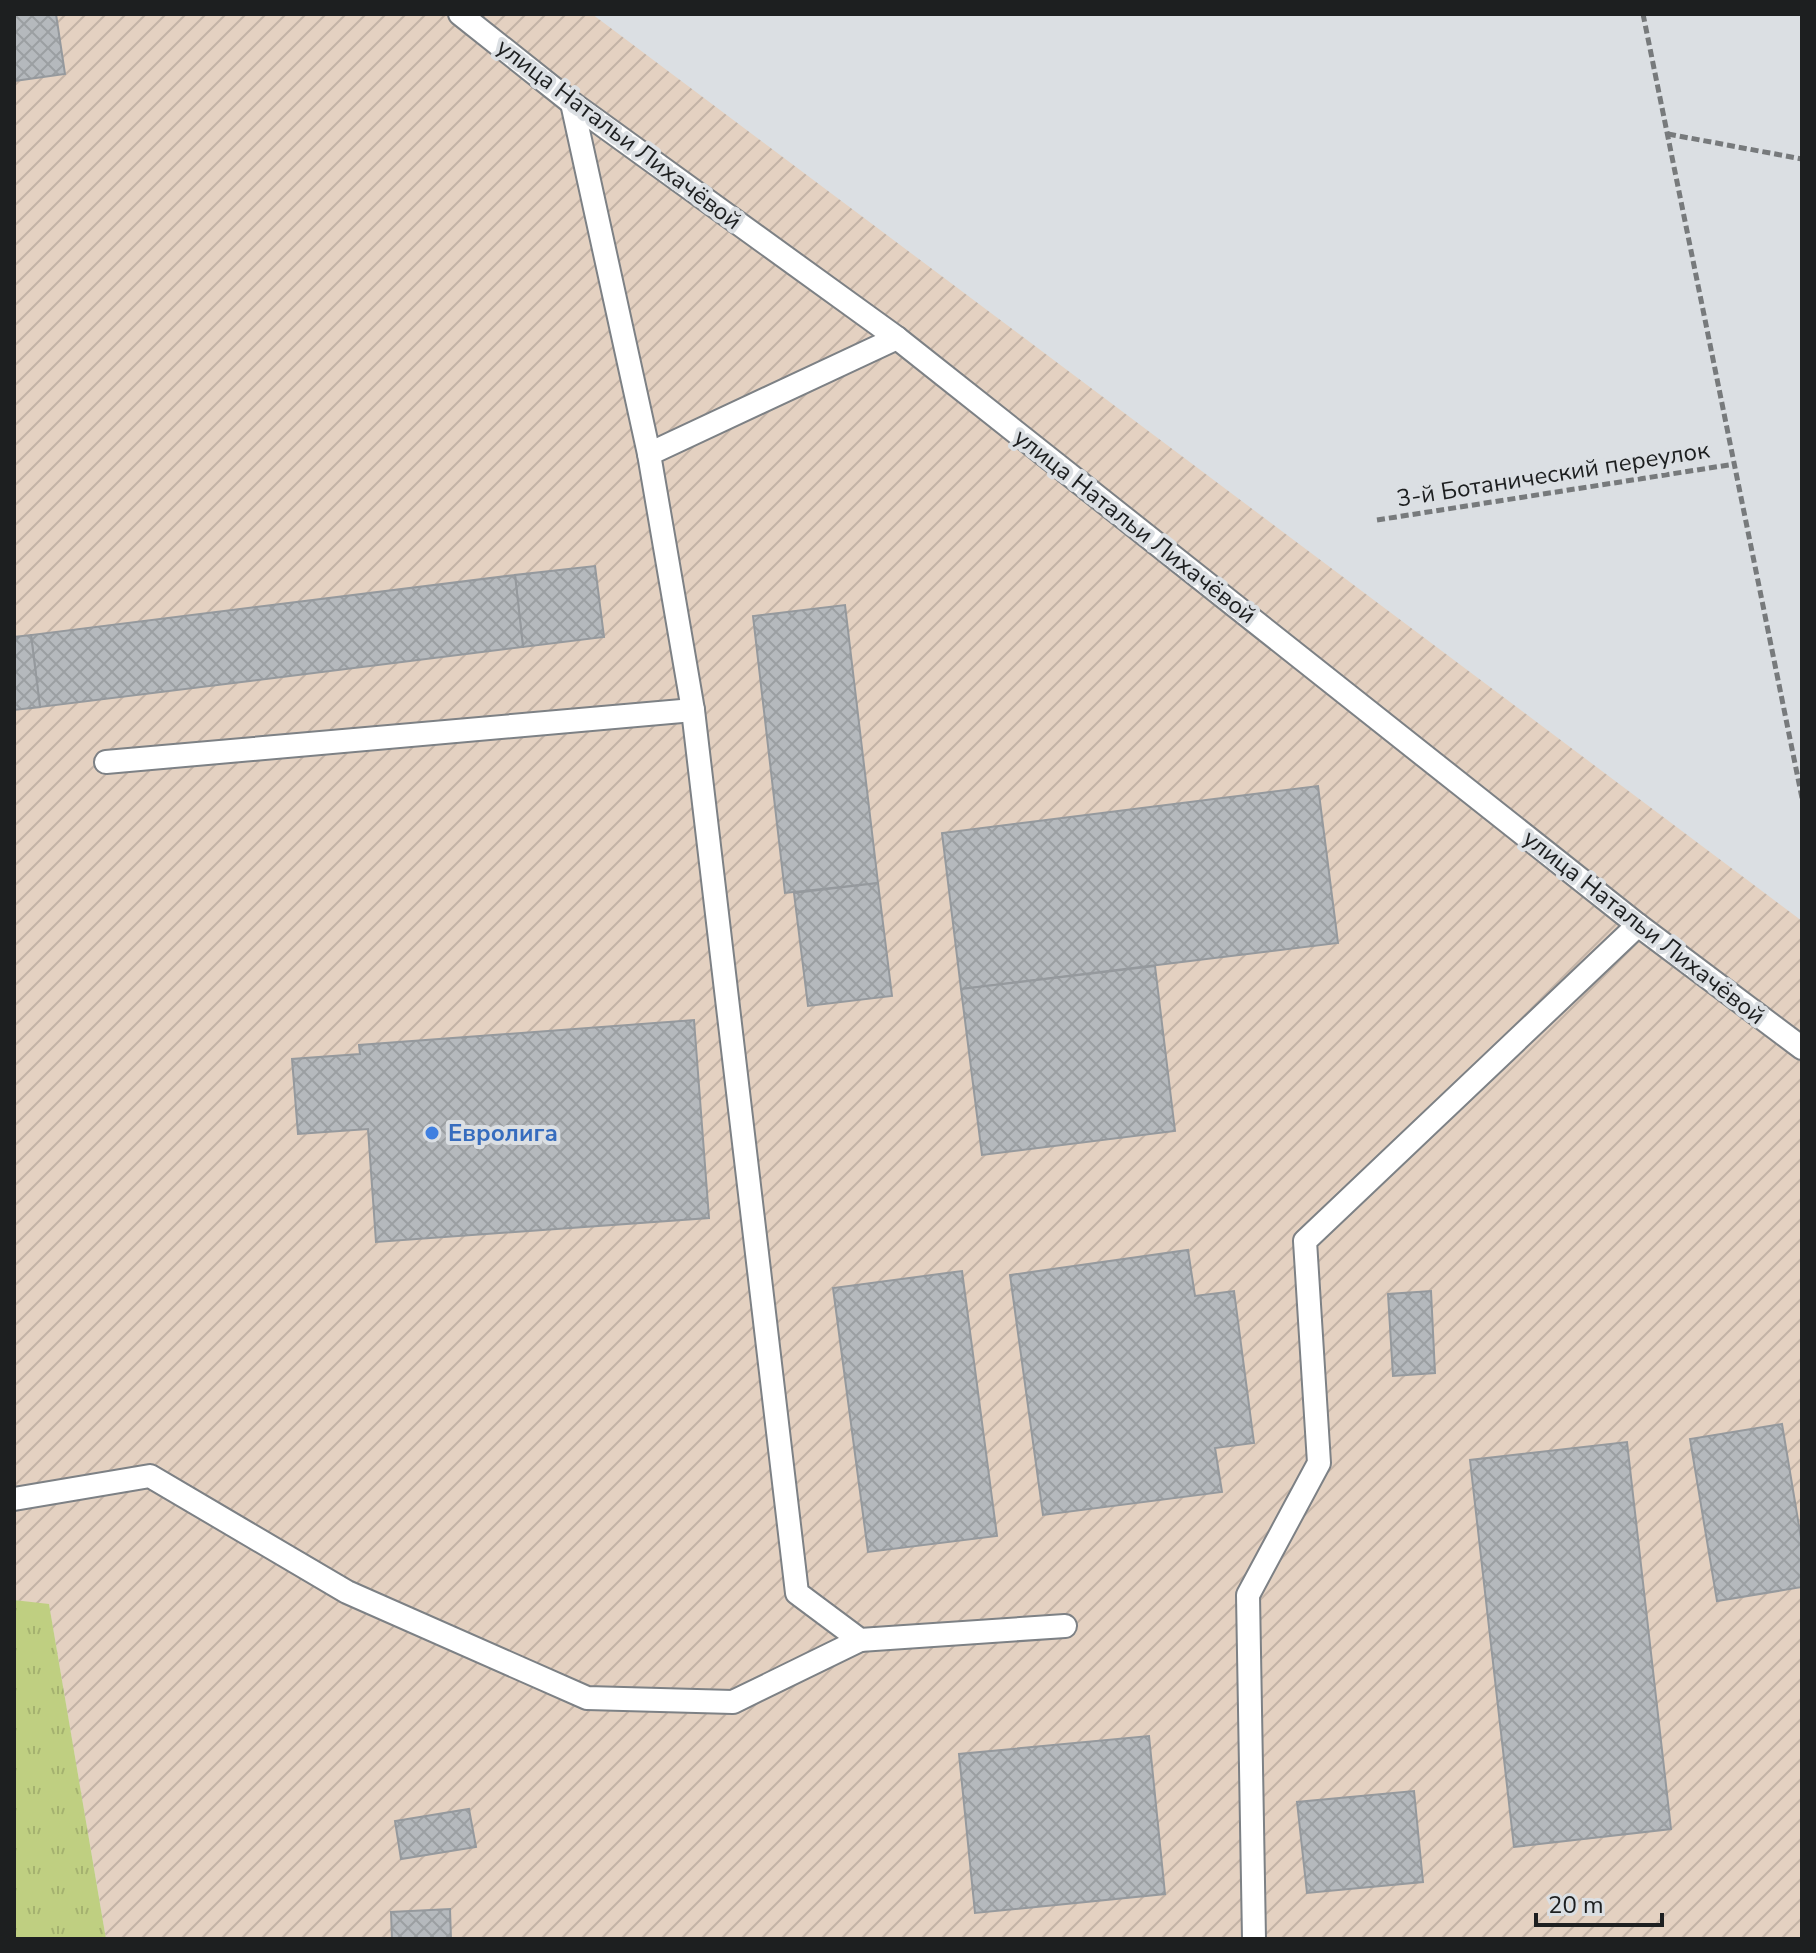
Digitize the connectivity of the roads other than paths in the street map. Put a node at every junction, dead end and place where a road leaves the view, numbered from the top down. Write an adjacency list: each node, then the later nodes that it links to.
1 (460, 14): 2 (lane, улица Натальи Лихачёвой)
2 (572, 103): 3 (lane, улица Натальи Лихачёвой); 4 (lane)
3 (897, 338): 4 (lane); 7 (lane, улица Натальи Лихачёвой)
4 (649, 454): 5 (lane)
5 (693, 710): 6 (lane); 11 (lane)
6 (106, 762)
7 (1638, 925): 8 (lane, улица Натальи Лихачёвой); 12 (lane)
8 (1802, 1048)
9 (14, 1499): 11 (lane)
10 (1065, 1626): 11 (lane)
11 (860, 1640)
12 (1254, 1939)

